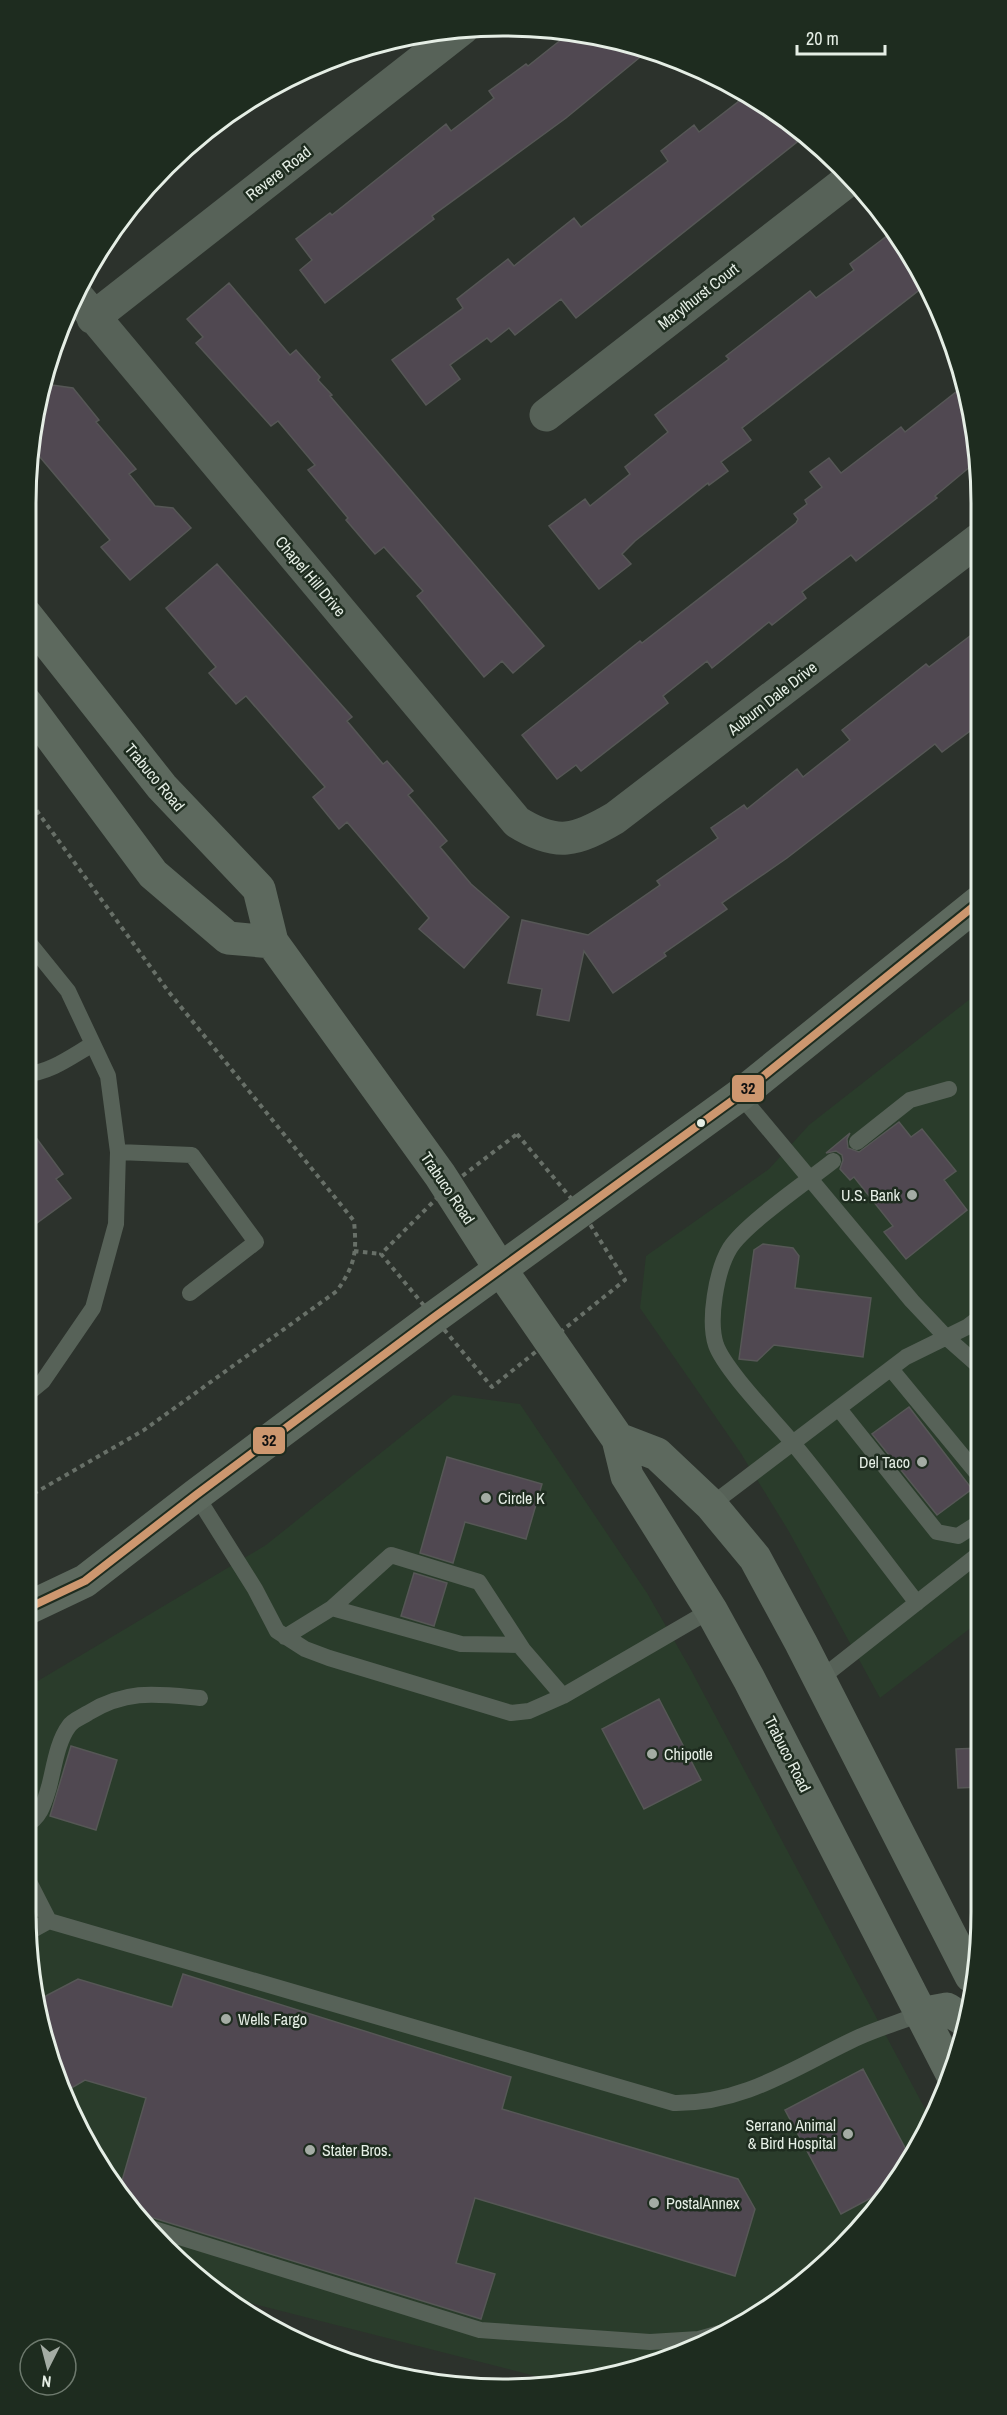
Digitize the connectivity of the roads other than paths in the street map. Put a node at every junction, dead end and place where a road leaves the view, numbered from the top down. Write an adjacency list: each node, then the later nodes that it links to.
1 (447, 39): 3 (street, Revere Road)
2 (844, 183): 4 (street, Marylhurst Court)
3 (84, 307): 8 (street, Chapel Hill Drive)
4 (546, 415)
5 (971, 545): 8 (street, Auburn Dale Drive)
6 (36, 628): 10 (main road, Trabuco Road)
7 (36, 717): 10 (main road)
8 (559, 839)
9 (971, 908): 15 (main road)
10 (272, 942): 20 (main road, Trabuco Road)
11 (36, 951): 12 (lane)
12 (93, 1044): 13 (lane); 17 (lane)
13 (36, 1073)
14 (949, 1089): 16 (lane)
15 (740, 1095): 19 (lane); 20 (main road)
16 (857, 1142)
17 (118, 1152): 21 (lane); 26 (lane)
18 (833, 1161): 19 (lane)
19 (811, 1179): 23 (lane); 29 (lane)
20 (501, 1270): 28 (main road, Trabuco Road); 31 (main road)
21 (190, 1293)
22 (971, 1322): 23 (lane)
23 (946, 1337): 24 (lane); 25 (lane)
24 (971, 1358)
25 (891, 1369): 27 (lane); 30 (lane)
26 (36, 1387)
27 (839, 1409): 29 (lane); 33 (lane)
28 (618, 1438): 32 (main road); 38 (main road, Trabuco Road)
29 (793, 1444): 32 (lane); 35 (lane)
30 (971, 1466)
31 (196, 1495): 36 (main road); 39 (lane)
32 (711, 1505): 41 (main road)
33 (971, 1528)
34 (971, 1561): 35 (lane)
35 (917, 1603): 41 (lane)
36 (36, 1605)
37 (332, 1608): 39 (lane); 40 (lane); 40 (lane)
38 (711, 1610): 42 (lane); 49 (main road, Trabuco Road)
39 (285, 1637): 42 (lane)
40 (525, 1652): 42 (lane)
41 (820, 1678): 48 (main road)
42 (563, 1696)
43 (200, 1698): 44 (lane)
44 (36, 1817)
45 (36, 1896): 46 (lane)
46 (49, 1921): 47 (lane); 49 (lane)
47 (37, 1928)
48 (967, 1969)
49 (920, 2014): 50 (main road); 51 (main road, Trabuco Road)
50 (959, 2017)
51 (946, 2062)
52 (163, 2232): 53 (lane)
53 (690, 2340)

